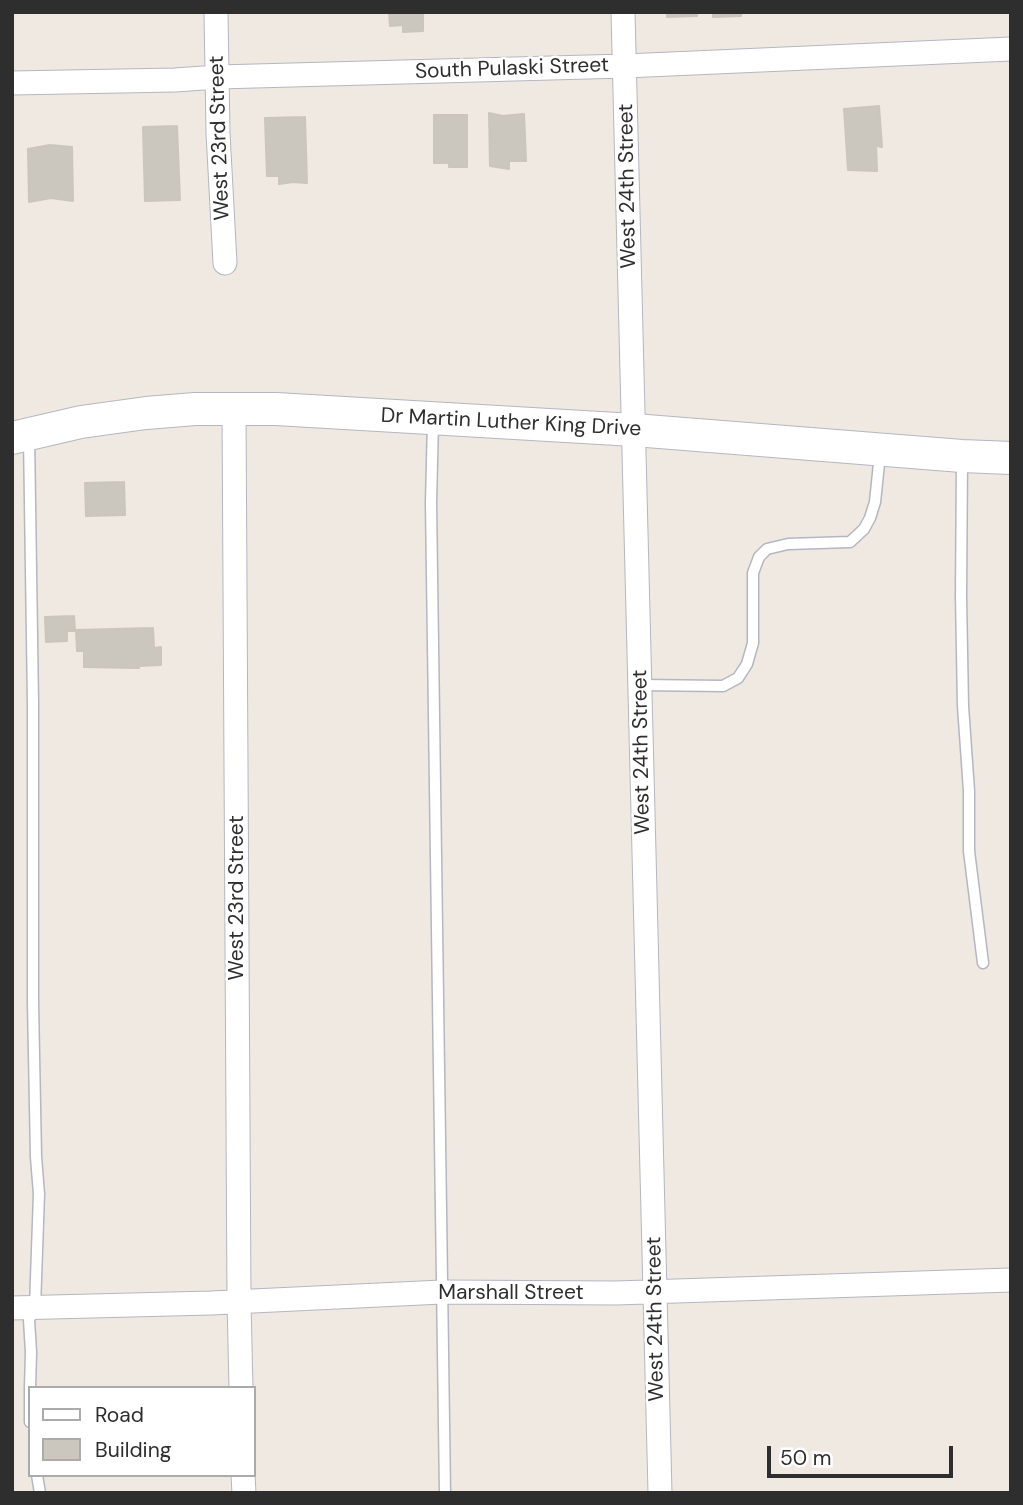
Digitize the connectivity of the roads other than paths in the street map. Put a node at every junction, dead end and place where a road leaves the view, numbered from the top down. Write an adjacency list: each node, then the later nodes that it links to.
1 (216, 12): 5 (street, West 23rd Street)
2 (623, 12): 4 (street, West 24th Street)
3 (1011, 49): 4 (street, South Pulaski Street)
4 (625, 66): 5 (street, South Pulaski Street); 10 (street, West 24th Street)
5 (218, 77): 6 (street, South Pulaski Street); 7 (street, West 23rd Street)
6 (12, 83)
7 (225, 263)
8 (234, 409): 9 (main road, Dr Martin Luther King Drive); 11 (main road, Dr Martin Luther King Drive); 20 (street, West 23rd Street)
9 (433, 418): 10 (main road, Dr Martin Luther King Drive); 18 (lane)
10 (634, 429): 12 (main road, Dr Martin Luther King Drive); 15 (street, West 24th Street)
11 (21, 436): 21 (lane)
12 (880, 449): 13 (main road, Dr Martin Luther King Drive); 15 (lane)
13 (962, 456): 14 (main road, Dr Martin Luther King Drive); 16 (lane)
14 (1011, 458)
15 (640, 685): 19 (street, West 24th Street)
16 (983, 963)
17 (1011, 1280): 19 (street, Marshall Street)
18 (442, 1292): 19 (street, Marshall Street); 20 (street, Marshall Street); 25 (lane)
19 (655, 1292): 26 (street, West 24th Street)
20 (239, 1301): 21 (street, Marshall Street); 24 (street, West 23rd Street)
21 (35, 1307): 22 (street, Marshall Street); 23 (lane)
22 (12, 1308)
23 (30, 1386)
24 (241, 1386)
25 (445, 1493)
26 (660, 1493)

